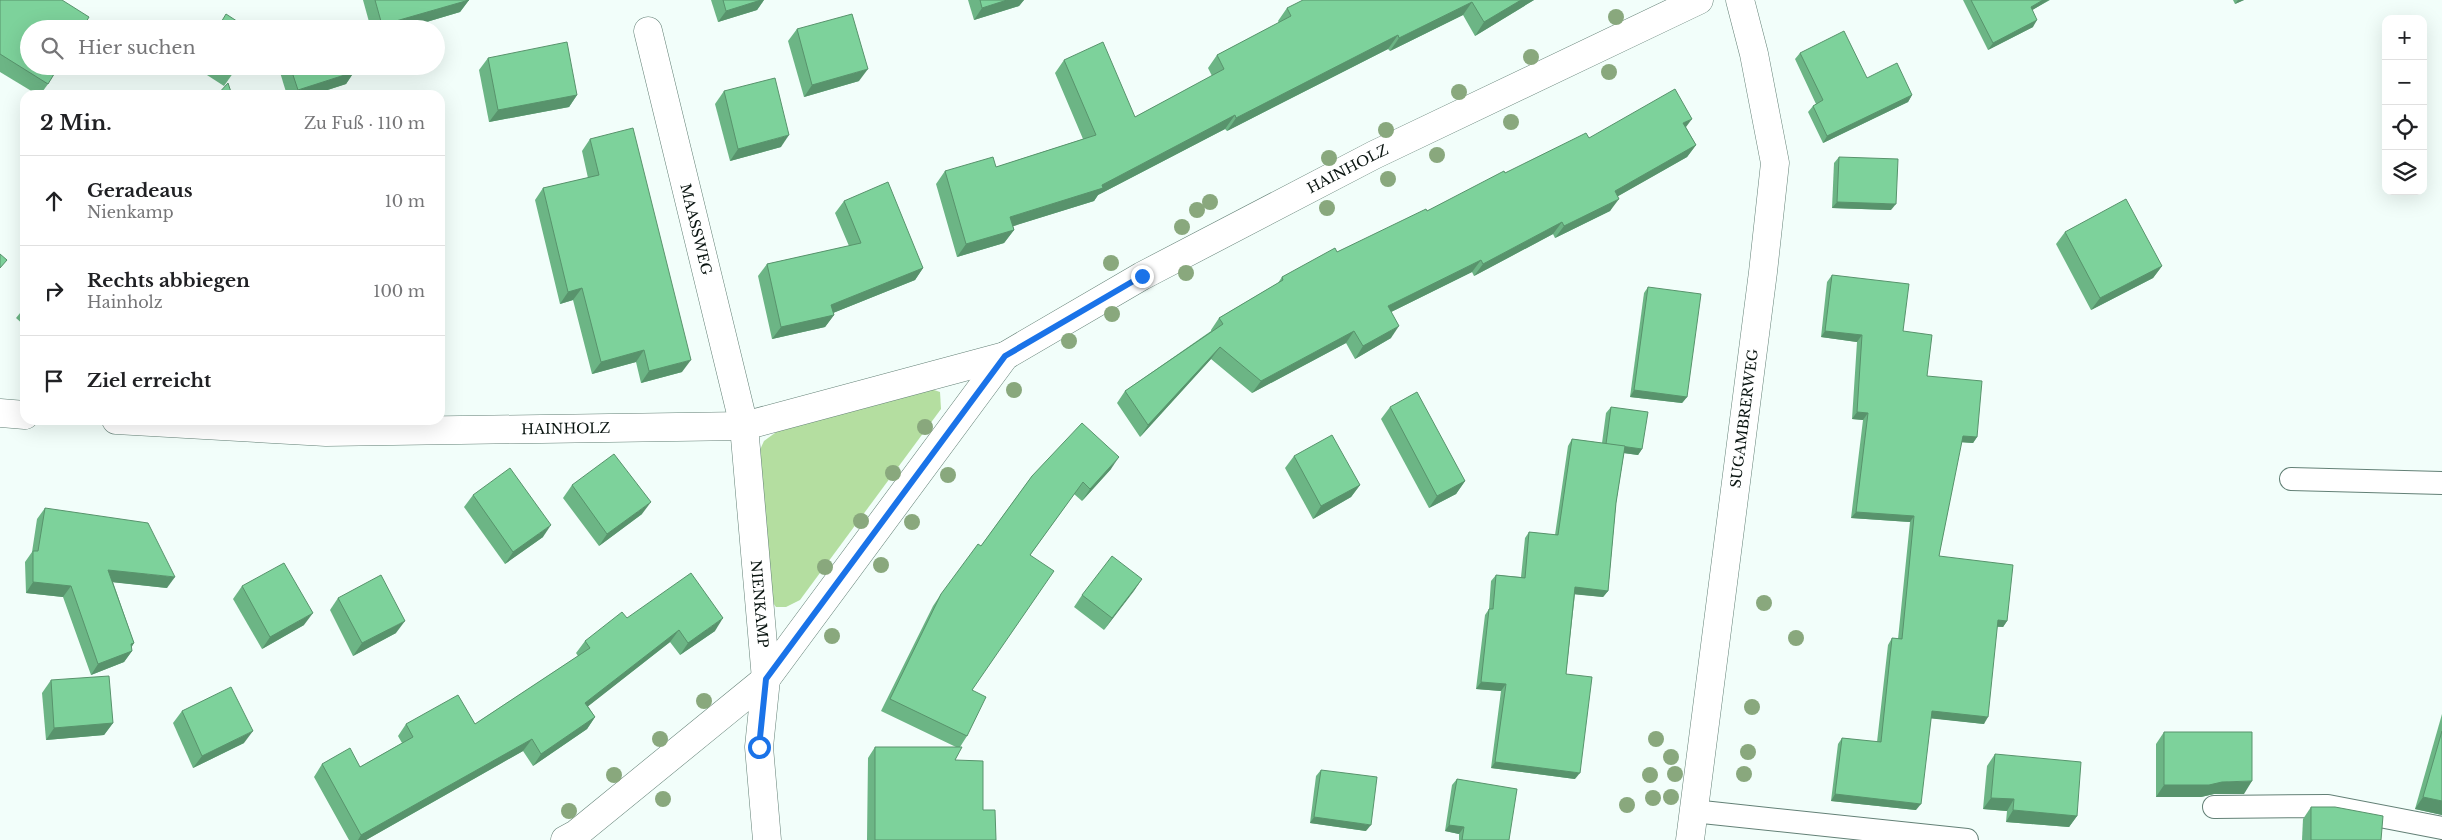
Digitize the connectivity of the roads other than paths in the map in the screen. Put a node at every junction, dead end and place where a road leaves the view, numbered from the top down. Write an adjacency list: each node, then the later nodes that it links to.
1 (1699, 0): 4 (street, HAINHOLZ)
2 (1740, 0): 13 (street, SUGAMBRERWEG)
3 (648, 31): 8 (street, MAASSWEG)
4 (1005, 356): 8 (street, HAINHOLZ); 11 (street, HAINHOLZ)
5 (0, 413): 6 (street)
6 (20, 415)
7 (204, 425): 8 (street, HAINHOLZ)
8 (744, 426): 11 (street, NIENKAMP)
9 (2291, 479): 10 (lane)
10 (2442, 483)
11 (766, 679): 15 (street, HAINHOLZ); 16 (street, NIENKAMP)
12 (2214, 808): 14 (lane)
13 (1693, 811): 17 (street, SUGAMBRERWEG); 18 (lane)
14 (2442, 828)
15 (565, 840)
16 (767, 840)
17 (1690, 840)
18 (1967, 840)

